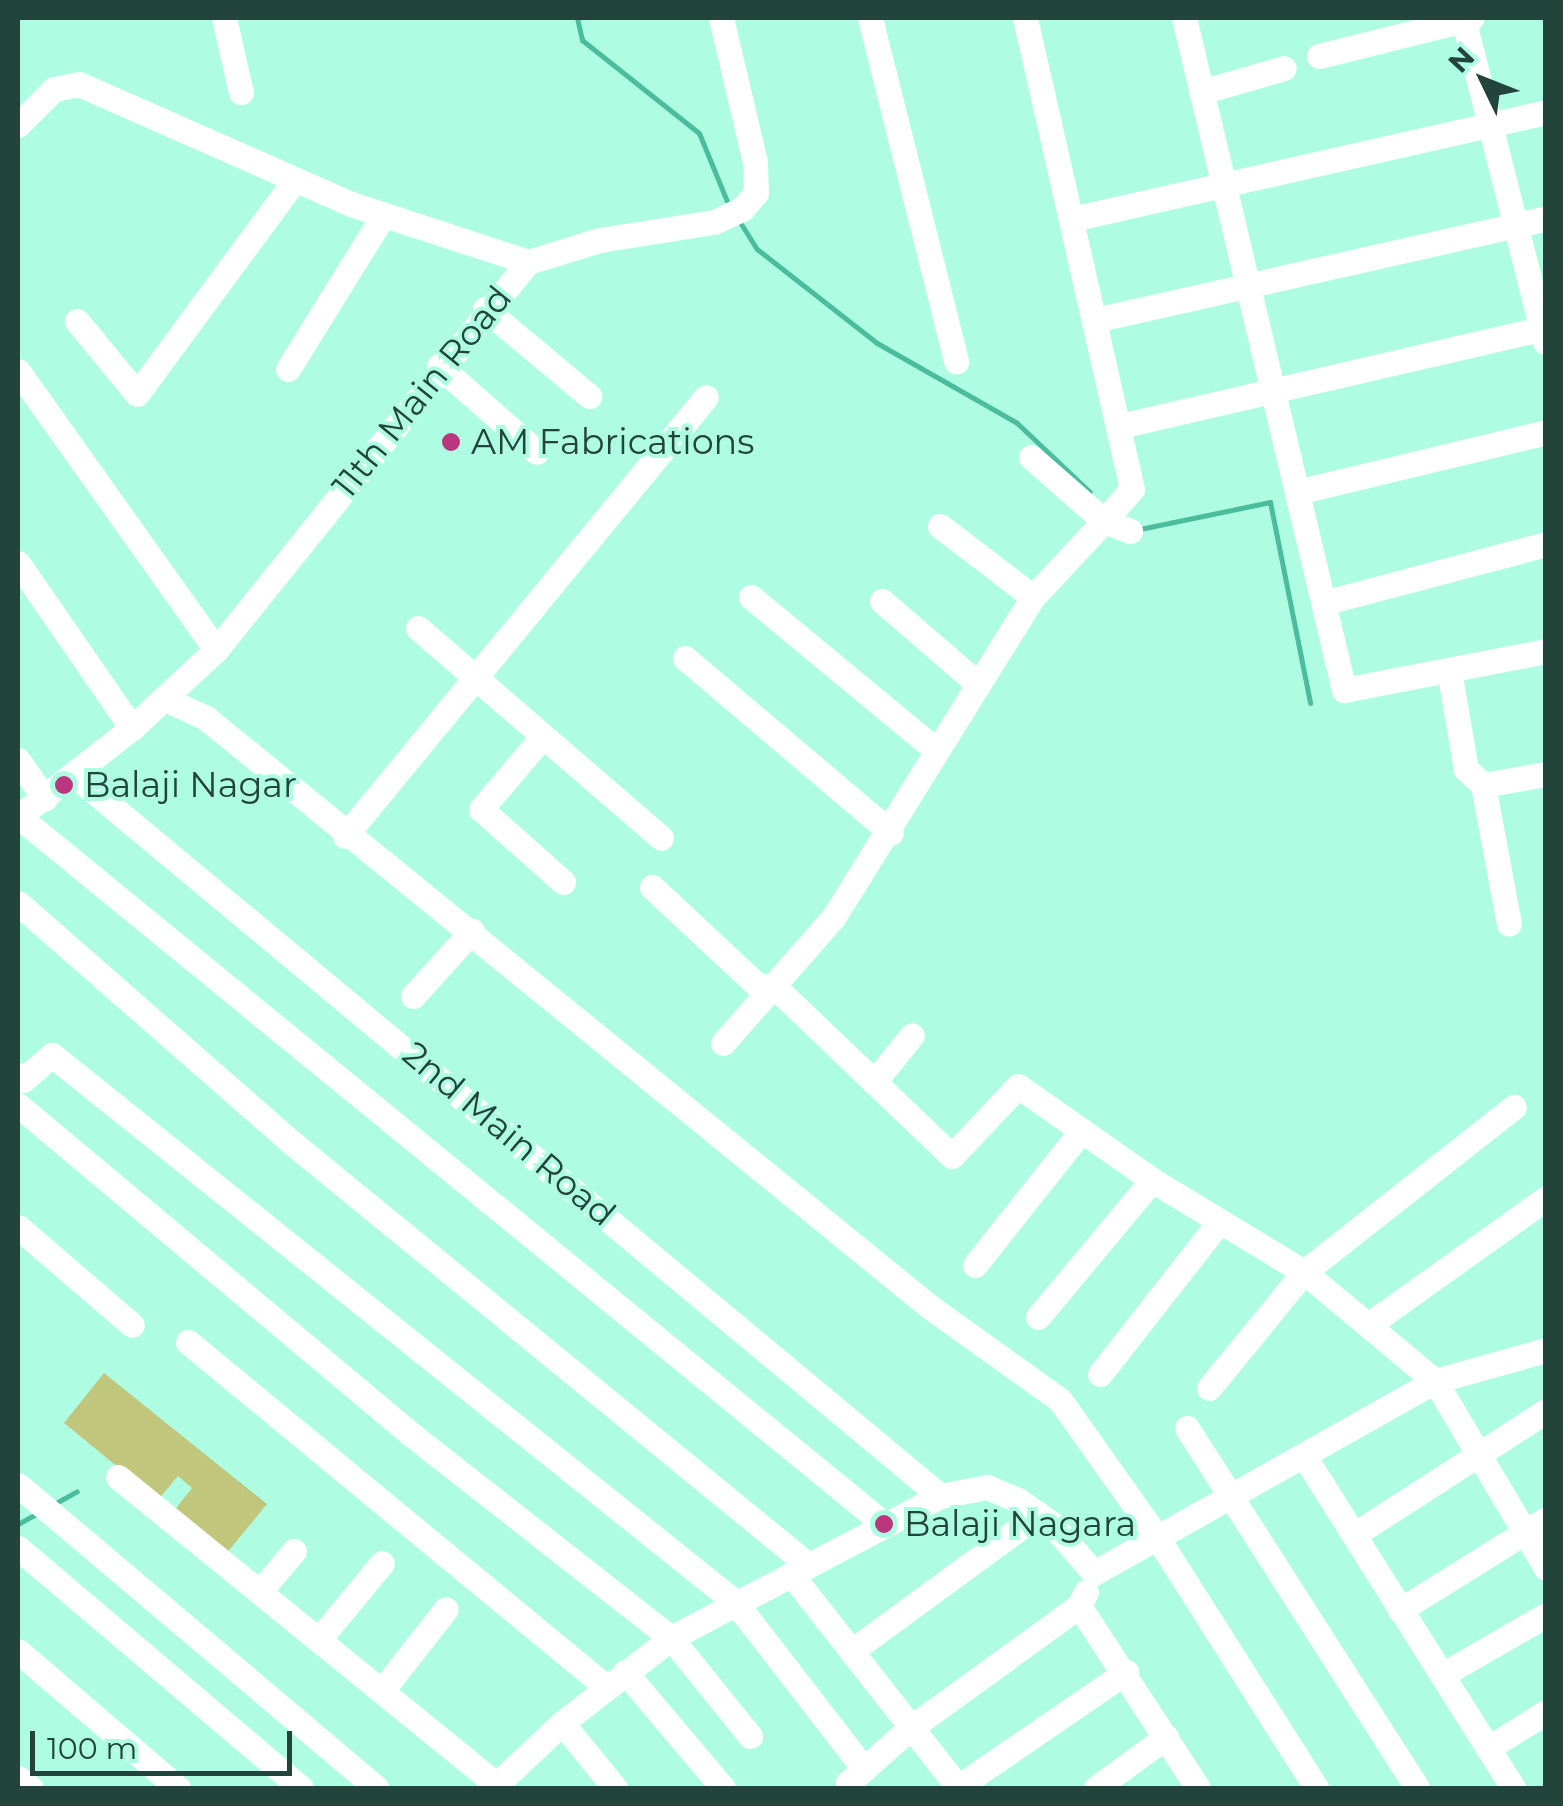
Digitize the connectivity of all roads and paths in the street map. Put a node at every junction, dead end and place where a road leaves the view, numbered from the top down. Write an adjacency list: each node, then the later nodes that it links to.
1 (224, 18): 9 (street)
2 (722, 18): 20 (street, 11th Main Road)
3 (870, 18): 26 (street)
4 (1025, 18): 17 (street)
5 (1184, 18): 10 (street)
6 (1466, 18): 7 (street); 13 (street)
7 (1320, 56)
8 (1284, 68): 10 (street)
9 (241, 92)
10 (1201, 92): 15 (street)
11 (1546, 112): 13 (street)
12 (18, 122): 14 (street)
13 (1490, 126): 15 (street); 19 (street)
14 (295, 180): 16 (street); 24 (street)
15 (1221, 182): 17 (street); 21 (street)
16 (384, 214): 20 (street); 28 (street)
17 (1072, 218): 23 (street)
18 (1546, 218): 19 (street)
19 (1515, 224): 21 (street); 25 (street)
20 (528, 262): 22 (street, 11th Main Road)
21 (1245, 288): 23 (street); 30 (street)
22 (484, 309): 27 (street, 11th Main Road); 31 (street)
23 (1095, 320): 33 (street)
24 (77, 321)
25 (1544, 334): 30 (street)
26 (956, 360)
27 (438, 366): 35 (street); 48 (street, 11th Main Road)
28 (288, 368)
29 (18, 370): 48 (street)
30 (1272, 389): 33 (street); 37 (street)
31 (590, 396)
32 (706, 398): 52 (street)
33 (1120, 426): 38 (street)
34 (1546, 432): 37 (street)
35 (537, 452)
36 (1031, 457): 38 (street)
37 (1297, 492): 46 (street)
38 (1104, 522): 40 (street); 44 (street)
39 (940, 526): 44 (street)
40 (1130, 530)
41 (1546, 544): 46 (street)
42 (18, 563): 55 (street)
43 (751, 598): 57 (street)
44 (1033, 598): 53 (street)
45 (882, 601): 53 (street)
46 (1323, 603): 51 (street)
47 (418, 628): 52 (street)
48 (216, 650): 54 (street, 11th Main Road)
49 (1546, 651): 51 (street)
50 (685, 658): 64 (street)
51 (1449, 670): 61 (street)
52 (478, 679): 56 (street); 65 (street)
53 (976, 683): 57 (street)
54 (165, 699): 55 (street, 11th Main Road); 65 (street)
55 (132, 728): 60 (street, 11th Main Road)
56 (544, 736): 66 (street); 67 (street)
57 (937, 750): 64 (street)
58 (18, 760): 62 (street)
59 (1546, 774): 61 (street)
60 (75, 776): 62 (street, 11th Main Road); 100 (street, 2nd Main Road)
61 (1483, 785): 70 (street)
62 (45, 799): 63 (street, 11th Main Road)
63 (18, 816): 103 (street)
64 (891, 834): 72 (street)
65 (345, 836): 71 (street)
66 (661, 838)
67 (563, 882)
68 (652, 887): 72 (street)
69 (18, 903): 111 (street)
70 (1509, 924)
71 (472, 931): 73 (street); 106 (street)
72 (777, 988): 75 (street); 76 (street)
73 (413, 996)
74 (912, 1036): 76 (street)
75 (723, 1043)
76 (874, 1082): 79 (street)
77 (19, 1087): 114 (street); 120 (street)
78 (1514, 1107): 85 (street)
79 (1082, 1130): 80 (street); 84 (street)
80 (1152, 1180): 82 (street); 86 (street)
81 (1546, 1198): 87 (street)
82 (1220, 1221): 85 (street); 91 (street)
83 (18, 1227): 88 (street)
84 (975, 1265)
85 (1304, 1272): 87 (street); 93 (street)
86 (1038, 1318)
87 (1371, 1323): 92 (street)
88 (132, 1325)
89 (188, 1342): 125 (street)
90 (1546, 1350): 92 (street)
91 (1100, 1374)
92 (1435, 1381): 96 (street); 97 (street)
93 (1209, 1388)
94 (1546, 1411): 96 (street)
95 (1187, 1428): 101 (street)
96 (1478, 1454): 104 (street); 105 (street)
97 (1306, 1459): 101 (street); 105 (street)
98 (118, 1477): 113 (street)
99 (18, 1485): 139 (street)
100 (940, 1496): 102 (street); 103 (street)
101 (1233, 1499): 106 (street); 146 (street)
102 (1039, 1514): 112 (street); 121 (street)
103 (884, 1524): 111 (street)
104 (1535, 1525): 110 (street); 117 (street)
105 (1355, 1534): 117 (street)
106 (1157, 1538): 112 (street); 145 (street)
107 (18, 1548): 138 (street)
108 (294, 1551): 113 (street)
109 (382, 1563): 119 (street)
110 (1546, 1568)
111 (799, 1569): 114 (street); 121 (street)
112 (1094, 1574): 115 (street)
113 (261, 1590): 119 (street)
114 (735, 1602): 120 (street); 134 (street)
115 (1079, 1606): 123 (street); 129 (street)
116 (446, 1608): 126 (street)
117 (1400, 1610): 124 (street)
118 (1546, 1615): 124 (street)
119 (320, 1638): 126 (street)
120 (671, 1638): 125 (street); 130 (street)
121 (853, 1650): 129 (street)
122 (18, 1651): 137 (street)
123 (1126, 1672): 131 (street); 142 (street)
124 (1442, 1675): 132 (street)
125 (615, 1680): 128 (street); 141 (street)
126 (384, 1688): 135 (street)
127 (1546, 1712): 132 (street)
128 (562, 1723): 135 (street); 140 (street)
129 (909, 1729): 134 (street); 142 (street)
130 (750, 1736)
131 (1166, 1737): 143 (street); 144 (street)
132 (1488, 1748): 147 (street)
133 (18, 1778): 136 (street)
134 (858, 1779)
135 (495, 1787)
136 (31, 1788)
137 (178, 1788)
138 (301, 1788)
139 (376, 1788)
140 (614, 1788)
141 (723, 1788)
142 (959, 1788)
143 (1096, 1788)
144 (1198, 1788)
145 (1316, 1788)
146 (1417, 1788)
147 (1513, 1788)

